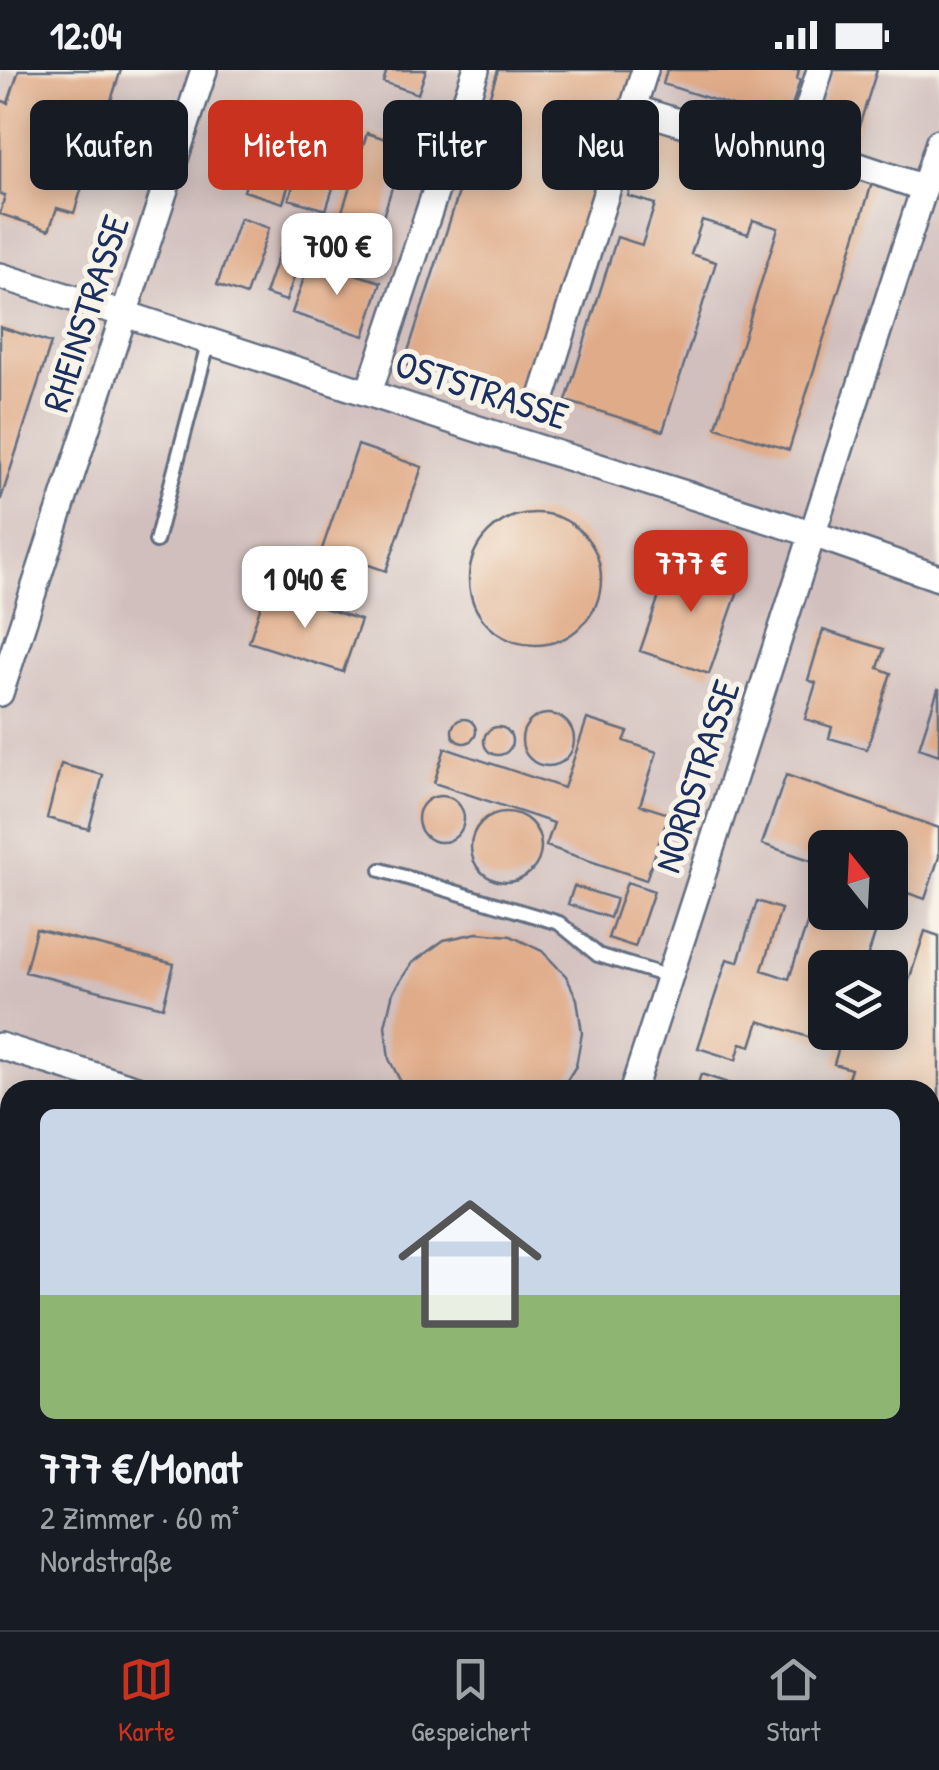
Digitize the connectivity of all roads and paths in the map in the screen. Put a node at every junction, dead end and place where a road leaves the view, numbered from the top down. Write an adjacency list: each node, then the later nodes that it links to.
1 (204, 70): 12 (street, RHEINSTRASSE)
2 (476, 70): 14 (street)
3 (645, 70): 5 (street)
4 (820, 70): 6 (street)
5 (636, 100)
6 (811, 100)
7 (939, 142): 9 (street, NORDSTRASSE)
8 (861, 167): 9 (street)
9 (924, 188): 16 (street, NORDSTRASSE)
10 (607, 190): 15 (street)
11 (0, 276): 12 (street, OSTSTRASSE)
12 (125, 314): 13 (street, OSTSTRASSE); 19 (street, RHEINSTRASSE)
13 (209, 340): 14 (street, OSTSTRASSE); 17 (lane)
14 (369, 392): 16 (street, OSTSTRASSE)
15 (540, 400)
16 (813, 534): 18 (street, OSTSTRASSE); 21 (street, NORDSTRASSE)
17 (156, 541)
18 (939, 578)
19 (0, 693)
20 (381, 870): 21 (lane)
21 (670, 977): 24 (street, NORDSTRASSE)
22 (0, 1046): 23 (street)
23 (108, 1080)
24 (636, 1080)

